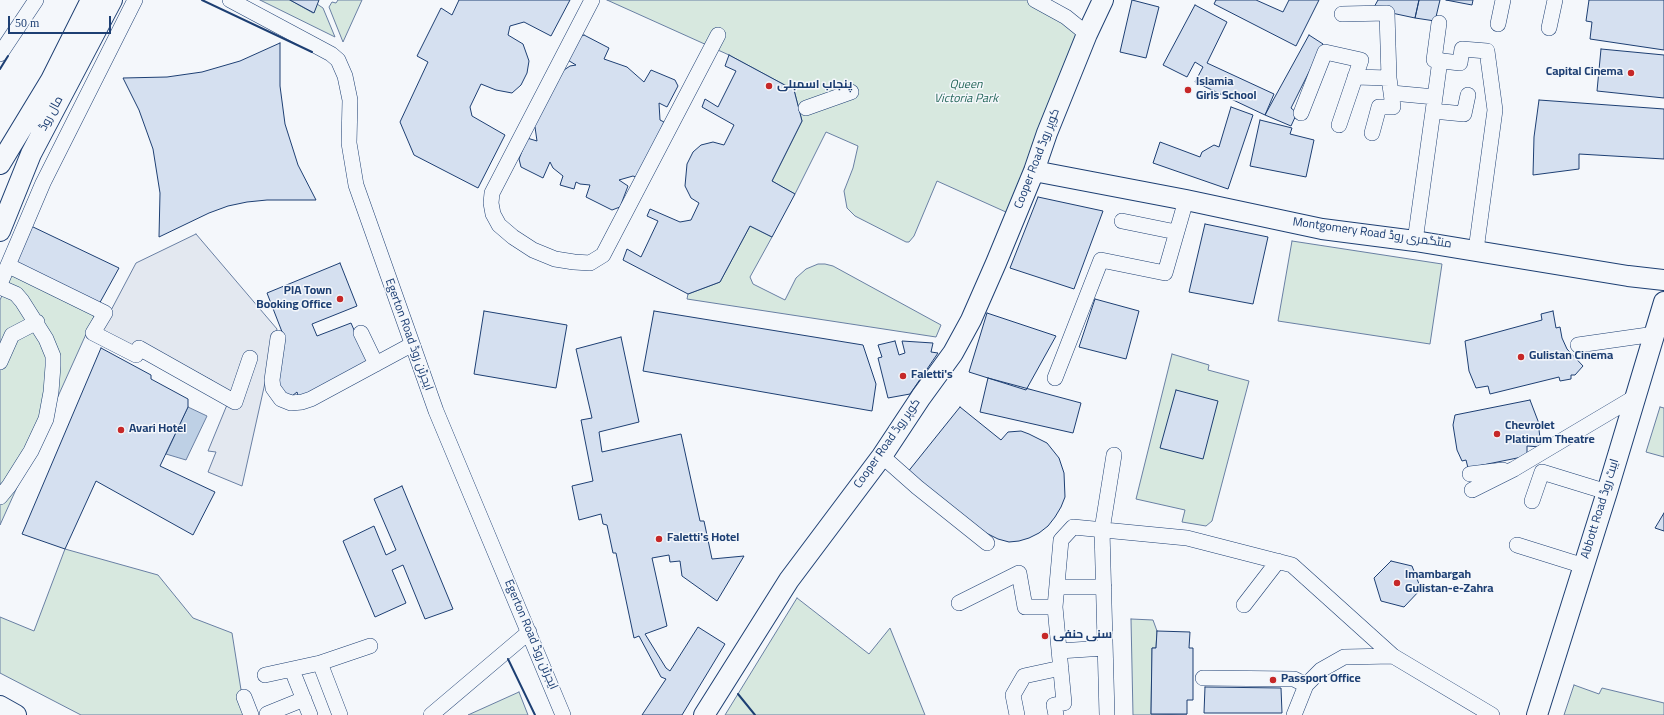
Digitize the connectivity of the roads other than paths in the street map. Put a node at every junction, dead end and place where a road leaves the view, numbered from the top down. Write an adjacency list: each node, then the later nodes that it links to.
1 (36, 0): 18 (street)
2 (91, 0): 30 (main road, مال روڈ)
3 (112, 0): 31 (main road, مال روڈ)
4 (135, 0): 40 (street)
5 (230, 0): 49 (street, Egerton Road ایجرٹن روڈ)
6 (592, 0): 17 (street)
7 (1035, 0): 11 (street)
8 (1503, 0): 14 (street)
9 (1555, 0): 15 (street)
10 (1099, 7): 11 (street); 16 (main road, Cooper Road کوپر روڈ)
11 (1062, 10): 16 (street)
12 (1342, 14): 21 (street)
13 (1438, 23): 19 (street)
14 (1498, 24)
15 (1549, 28)
16 (1087, 34): 33 (main road, Cooper Road کوپر روڈ)
17 (718, 35)
18 (0, 54)
19 (1440, 60): 25 (street); 39 (street)
20 (1355, 77): 21 (street); 27 (street); 28 (street)
21 (1389, 78): 23 (street)
22 (851, 92): 26 (street)
23 (1392, 93): 25 (street); 29 (street)
24 (1468, 95): 25 (street)
25 (1434, 104): 38 (street)
26 (806, 108)
27 (1301, 113)
28 (1339, 125)
29 (1372, 133)
30 (13, 144): 31 (main road); 32 (main road, مال روڈ)
31 (31, 154): 36 (main road, مال روڈ)
32 (0, 164)
33 (1034, 171): 34 (main road, Montgomery Road منٹگمری روڈ); 56 (main road, Cooper Road کوپر روڈ)
34 (1186, 200): 37 (street); 38 (main road, Montgomery Road منٹگمری روڈ)
35 (1122, 221): 37 (street)
36 (0, 230)
37 (1176, 232): 54 (street)
38 (1415, 241): 39 (main road, Montgomery Road منٹگمری روڈ)
39 (1476, 250): 41 (main road, Montgomery Road منٹگمری روڈ)
40 (9, 266): 42 (street); 51 (street)
41 (1664, 280)
42 (0, 284)
43 (0, 287): 45 (street)
44 (1664, 302): 48 (main road, Abbott Road ایبٹ روڈ)
45 (37, 322): 52 (street); 62 (street)
46 (360, 333): 53 (street)
47 (278, 338): 53 (street)
48 (1660, 339): 50 (street); 55 (main road, Abbott Road ایبٹ روڈ); 103 (main road, Abbott Road ایبٹ روڈ)
49 (411, 345): 53 (street); 74 (street, Egerton Road ایجرٹن روڈ)
50 (1578, 345)
51 (250, 358)
52 (0, 362)
53 (376, 364)
54 (1055, 378)
55 (1635, 397): 58 (street); 61 (main road, Abbott Road ایبٹ روڈ)
56 (882, 456): 65 (street); 97 (main road, Cooper Road کوپر روڈ)
57 (1114, 456): 64 (street)
58 (1514, 469): 59 (street); 60 (street)
59 (1470, 474)
60 (1472, 490)
61 (1607, 492): 63 (street); 68 (main road, Abbott Road ایبٹ روڈ)
62 (0, 497)
63 (1532, 501)
64 (1102, 530): 67 (street); 69 (street); 70 (street)
65 (987, 543)
66 (1517, 545): 68 (street)
67 (1278, 561): 72 (street); 78 (street)
68 (1584, 566): 102 (main road, Abbott Road ایبٹ روڈ)
69 (1057, 587): 70 (street); 73 (street)
70 (1104, 587): 76 (street)
71 (959, 603): 73 (street)
72 (1244, 605)
73 (1055, 607): 77 (street)
74 (528, 632): 95 (street); 96 (street, Egerton Road ایجرٹن روڈ)
75 (370, 646): 79 (street)
76 (1105, 648): 77 (street); 99 (street)
77 (1059, 651): 80 (street)
78 (1393, 656): 84 (street); 101 (street)
79 (320, 663): 81 (street); 94 (street)
80 (1061, 668): 88 (street); 98 (street)
81 (292, 670): 82 (street); 86 (street)
82 (265, 675)
83 (1203, 678): 84 (street)
84 (1306, 685): 100 (street)
85 (244, 697): 92 (street)
86 (304, 699): 89 (street); 93 (street)
87 (0, 706): 91 (main road)
88 (1060, 709)
89 (283, 712): 90 (street)
90 (267, 714)
91 (16, 715)
92 (251, 715)
93 (310, 715)
94 (340, 715)
95 (431, 715)
96 (563, 715)
97 (704, 715)
98 (1017, 715)
99 (1107, 715)
100 (1294, 715)
101 (1492, 715)
102 (1536, 715)
103 (1549, 715)

